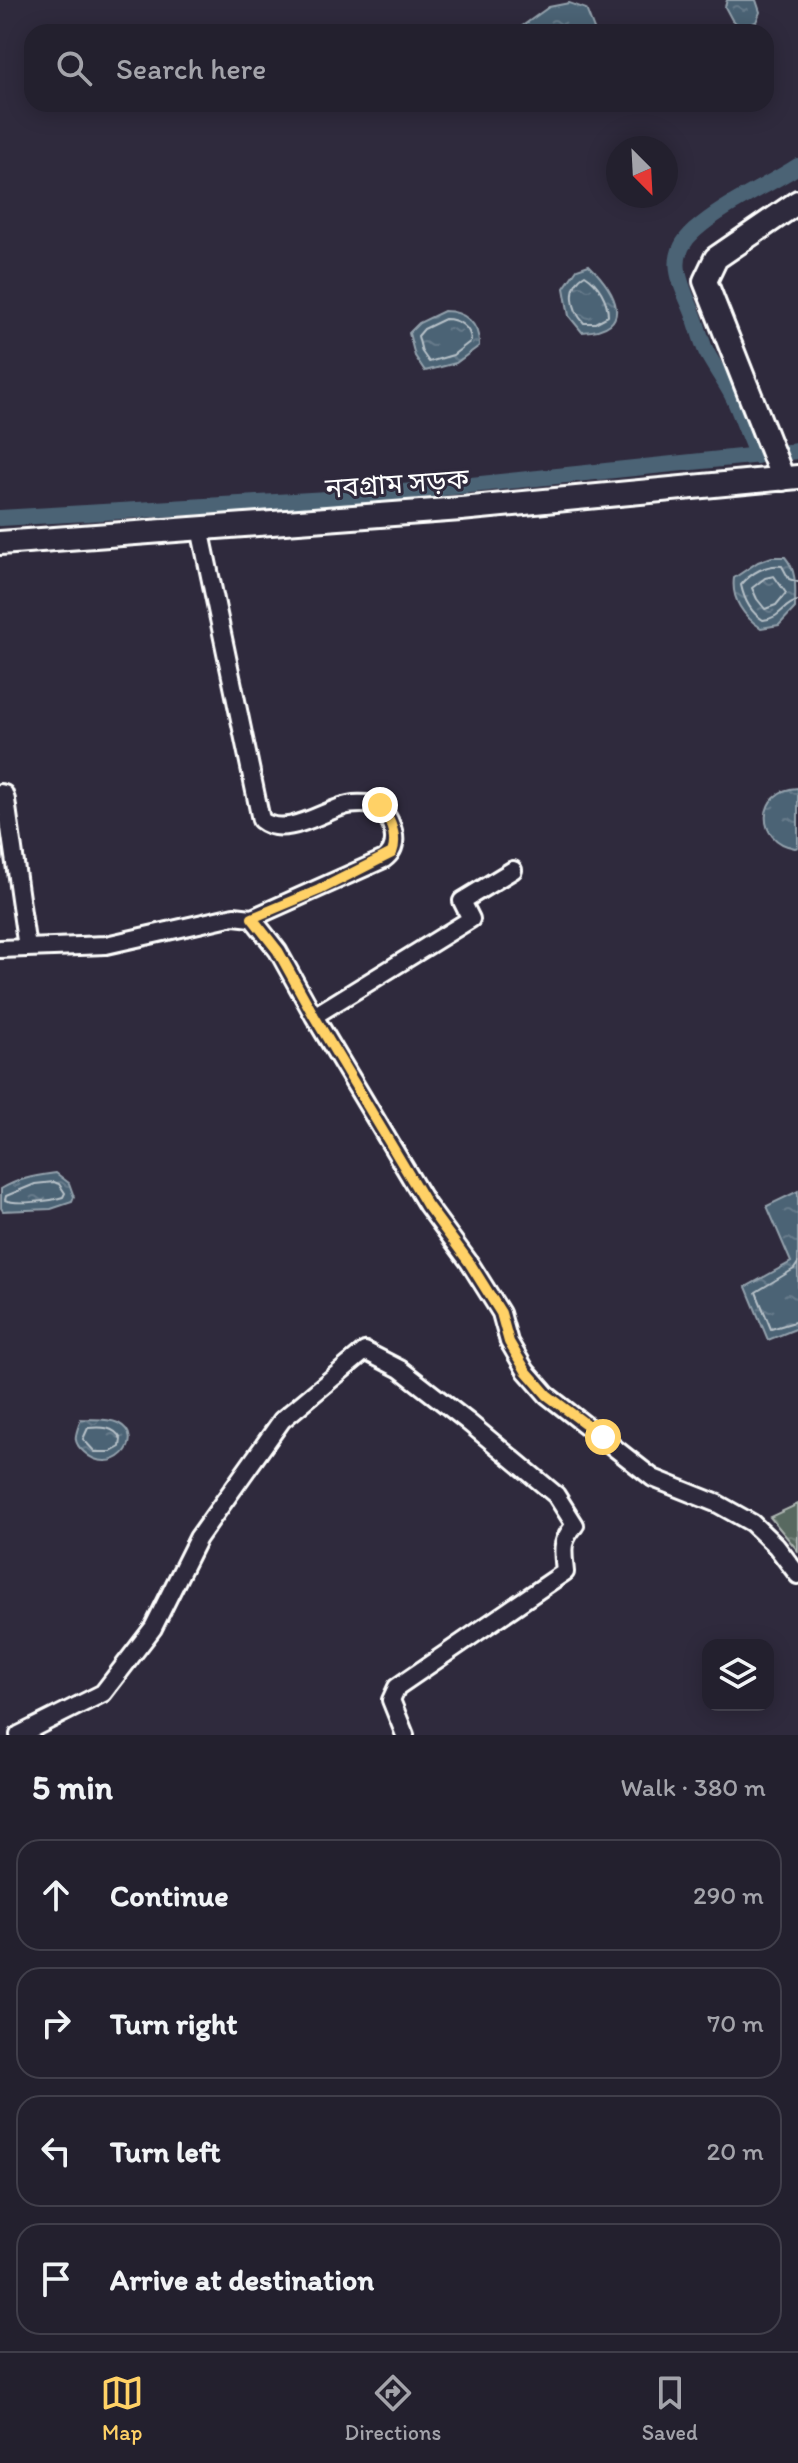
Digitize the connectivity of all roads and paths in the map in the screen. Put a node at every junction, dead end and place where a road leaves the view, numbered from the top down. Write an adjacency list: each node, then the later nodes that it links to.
1 (798, 202): 2 (main road)
2 (787, 475): 3 (main road, নবগ্রাম সড়ক)
3 (200, 528): 4 (main road, নবগ্রাম সড়ক); 7 (street)
4 (0, 543)
5 (0, 793): 8 (street)
6 (513, 870): 10 (street)
7 (252, 918): 8 (street); 10 (street)
8 (27, 948): 9 (street)
9 (0, 949)
10 (314, 1016): 11 (street)
11 (798, 1575)
12 (19, 1735): 13 (street)
13 (405, 1735)

